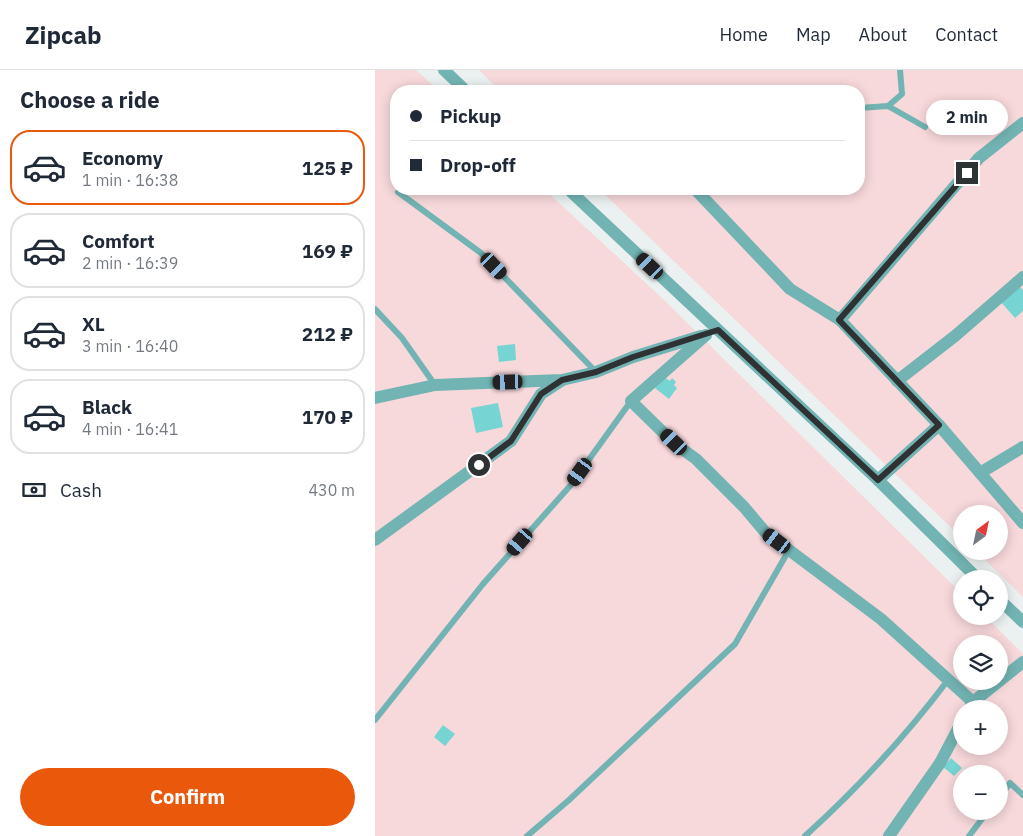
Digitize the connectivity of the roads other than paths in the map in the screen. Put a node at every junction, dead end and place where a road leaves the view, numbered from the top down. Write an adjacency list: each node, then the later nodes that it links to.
1 (444, 70): 3 (street)
2 (900, 70): 4 (lane)
3 (459, 85)
4 (888, 106): 5 (lane); 7 (lane)
5 (865, 108)
6 (1023, 123): 13 (street)
7 (925, 127)
8 (402, 195): 15 (lane)
9 (574, 195): 14 (street)
10 (701, 195): 13 (street)
11 (1023, 277): 17 (street)
12 (375, 309): 18 (lane)
13 (839, 320): 17 (street)
14 (712, 332): 15 (street); 20 (street); 24 (street)
15 (596, 372): 16 (street)
16 (562, 380): 18 (street); 26 (street)
17 (897, 381): 21 (street)
18 (435, 385): 19 (street)
19 (375, 398)
20 (631, 401): 27 (street); 35 (lane)
21 (939, 425): 23 (street); 24 (street)
22 (1023, 447): 23 (street)
23 (980, 473): 25 (street)
24 (878, 480): 28 (street)
25 (1023, 523)
26 (375, 540)
27 (789, 550): 32 (street); 40 (lane)
28 (969, 570)
29 (1008, 608): 30 (street)
30 (1023, 622)
31 (1023, 662): 34 (street)
32 (948, 680): 33 (street); 41 (lane)
33 (966, 700)
34 (977, 700)
35 (375, 720)
36 (953, 738): 42 (street)
37 (1008, 787): 38 (lane)
38 (1023, 795)
39 (981, 820): 43 (lane)
40 (527, 836)
41 (805, 836)
42 (889, 836)
43 (969, 836)

